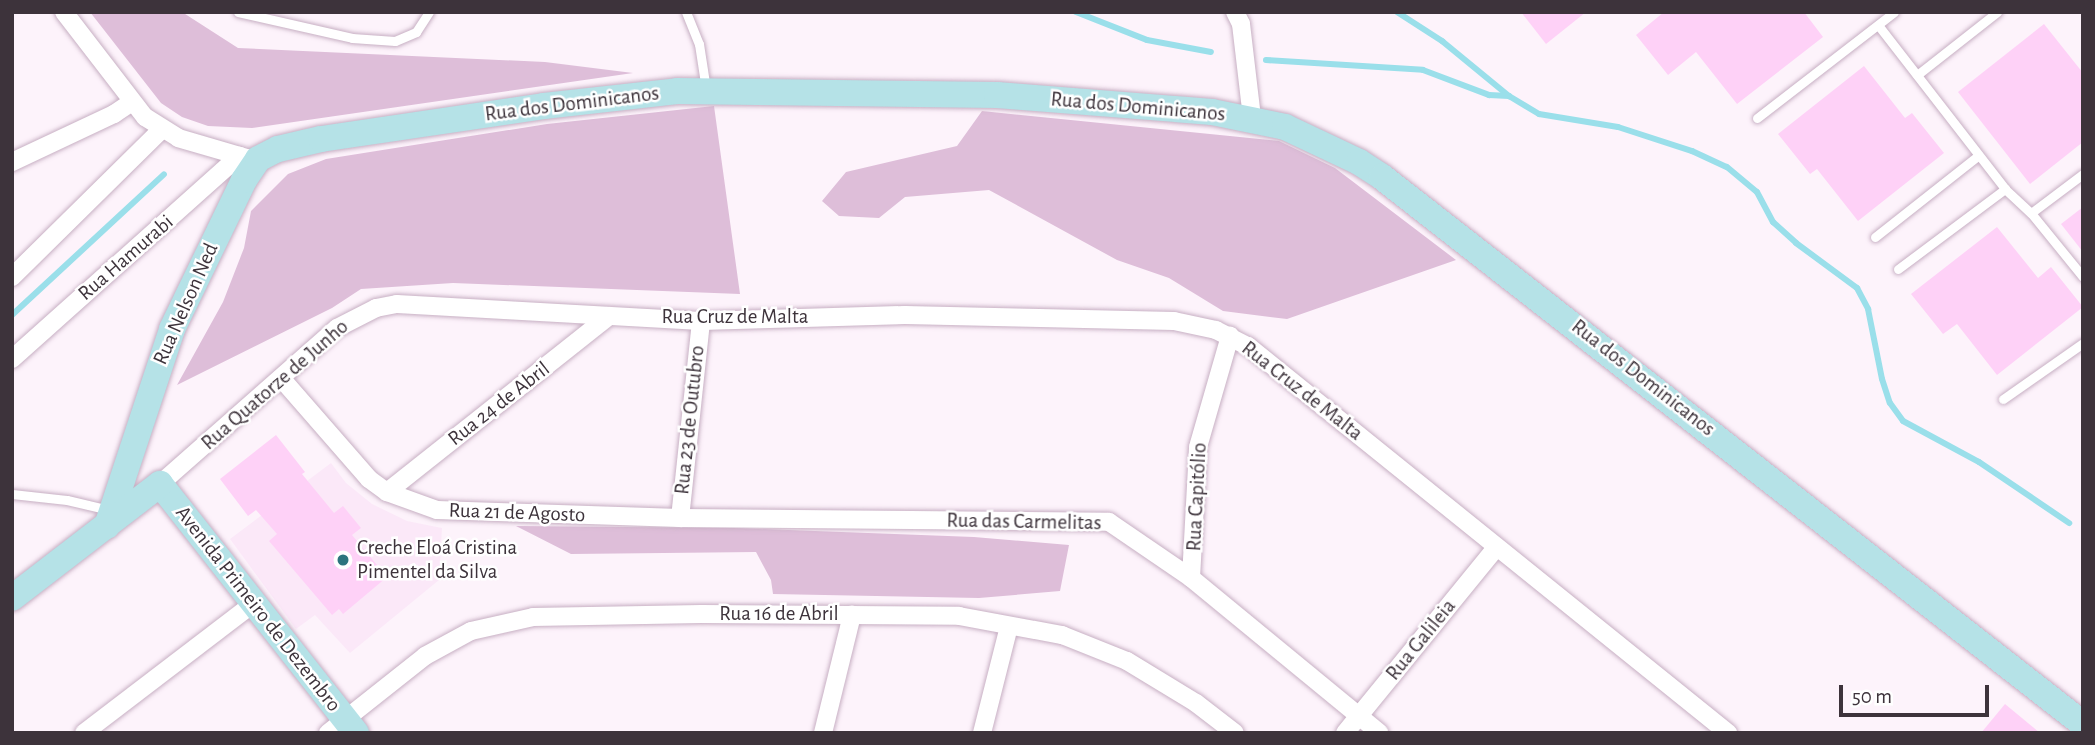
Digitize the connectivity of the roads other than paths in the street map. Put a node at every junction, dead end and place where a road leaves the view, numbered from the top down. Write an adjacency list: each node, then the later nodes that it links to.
1 (64, 12): 11 (street)
2 (237, 12): 3 (lane)
3 (429, 12)
4 (686, 12): 10 (lane)
5 (1235, 12): 12 (street)
6 (1895, 12): 8 (lane)
7 (1997, 12): 9 (lane)
8 (1878, 25): 9 (lane); 13 (lane)
9 (1917, 75): 15 (lane)
10 (707, 91): 12 (street, Rua dos Dominicanos); 16 (street, Rua dos Dominicanos)
11 (132, 102): 14 (street); 17 (street)
12 (1252, 118): 45 (street, Rua dos Dominicanos)
13 (1758, 118)
14 (160, 130): 16 (street); 23 (street)
15 (1979, 155): 19 (lane); 21 (lane)
16 (248, 158): 29 (street, Rua Hamurabi); 32 (street, Rua Nelson Ned)
17 (12, 162)
18 (2083, 174): 20 (lane)
19 (2005, 189): 20 (lane); 22 (lane)
20 (2031, 213): 24 (lane)
21 (1875, 237)
22 (1898, 269)
23 (12, 277)
24 (2083, 277)
25 (610, 316): 26 (street, Rua Cruz de Malta); 30 (street, Rua Quatorze de Junho); 34 (street, Rua 24 de Abril)
26 (701, 321): 27 (street, Rua Cruz de Malta); 37 (street, Rua 23 de Outubro)
27 (1230, 336): 38 (street, Rua Cruz de Malta); 39 (street, Rua Capitólio)
28 (2083, 343): 31 (lane)
29 (12, 359)
30 (281, 378): 33 (street, Rua Quatorze de Junho); 34 (street, Rua 21 de Agosto)
31 (2003, 399)
32 (128, 455): 33 (street); 36 (street, Rua Nelson Ned)
33 (160, 484): 36 (street); 41 (street, Avenida Primeiro de Dezembro)
34 (387, 492): 37 (street, Rua 21 de Agosto)
35 (12, 494): 36 (lane)
36 (109, 518): 40 (street)
37 (680, 518): 39 (street, Rua das Carmelitas)
38 (1496, 548): 44 (street, Rua Galileia); 53 (street, Rua Cruz de Malta)
39 (1191, 578): 44 (street, Rua das Carmelitas)
40 (12, 598)
41 (253, 604): 46 (street, Avenida Primeiro de Dezembro); 47 (street)
42 (852, 615): 43 (street, Rua 16 de Abril); 46 (street, Rua 16 de Abril); 48 (street)
43 (1009, 625): 49 (street); 50 (street, Rua 16 de Abril)
44 (1359, 716): 51 (street, Rua Galileia); 52 (street, Rua das Carmelitas)
45 (2078, 723)
46 (343, 728)
47 (84, 733)
48 (823, 733)
49 (982, 733)
50 (1235, 733)
51 (1345, 733)
52 (1380, 733)
53 (1728, 733)

